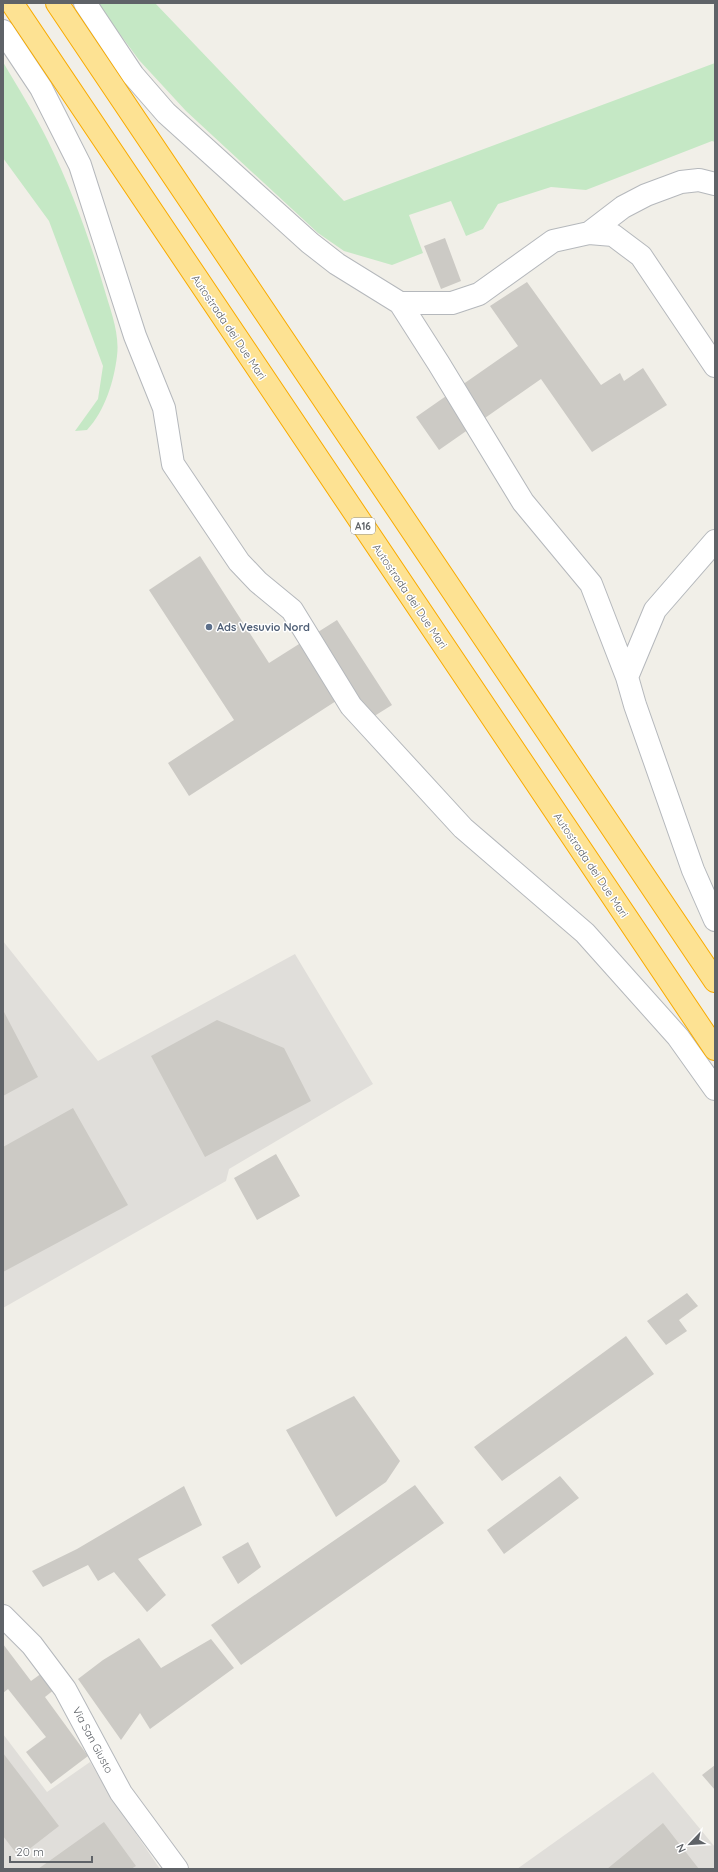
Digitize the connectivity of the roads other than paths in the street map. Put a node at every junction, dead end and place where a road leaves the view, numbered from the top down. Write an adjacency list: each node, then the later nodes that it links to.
1 (12, 3): 13 (highway, Autostrada dei Due Mari / A16)
2 (57, 3): 12 (highway)
3 (85, 3): 7 (street)
4 (3, 31): 14 (street)
5 (715, 184): 6 (street)
6 (588, 233): 7 (street); 8 (street)
7 (400, 303): 10 (street)
8 (715, 366)
9 (715, 541): 10 (street)
10 (627, 677): 11 (street)
11 (715, 920)
12 (715, 982)
13 (715, 1049)
14 (715, 1090)
15 (3, 1616): 16 (street, Via San Giusto)
16 (176, 1869)

